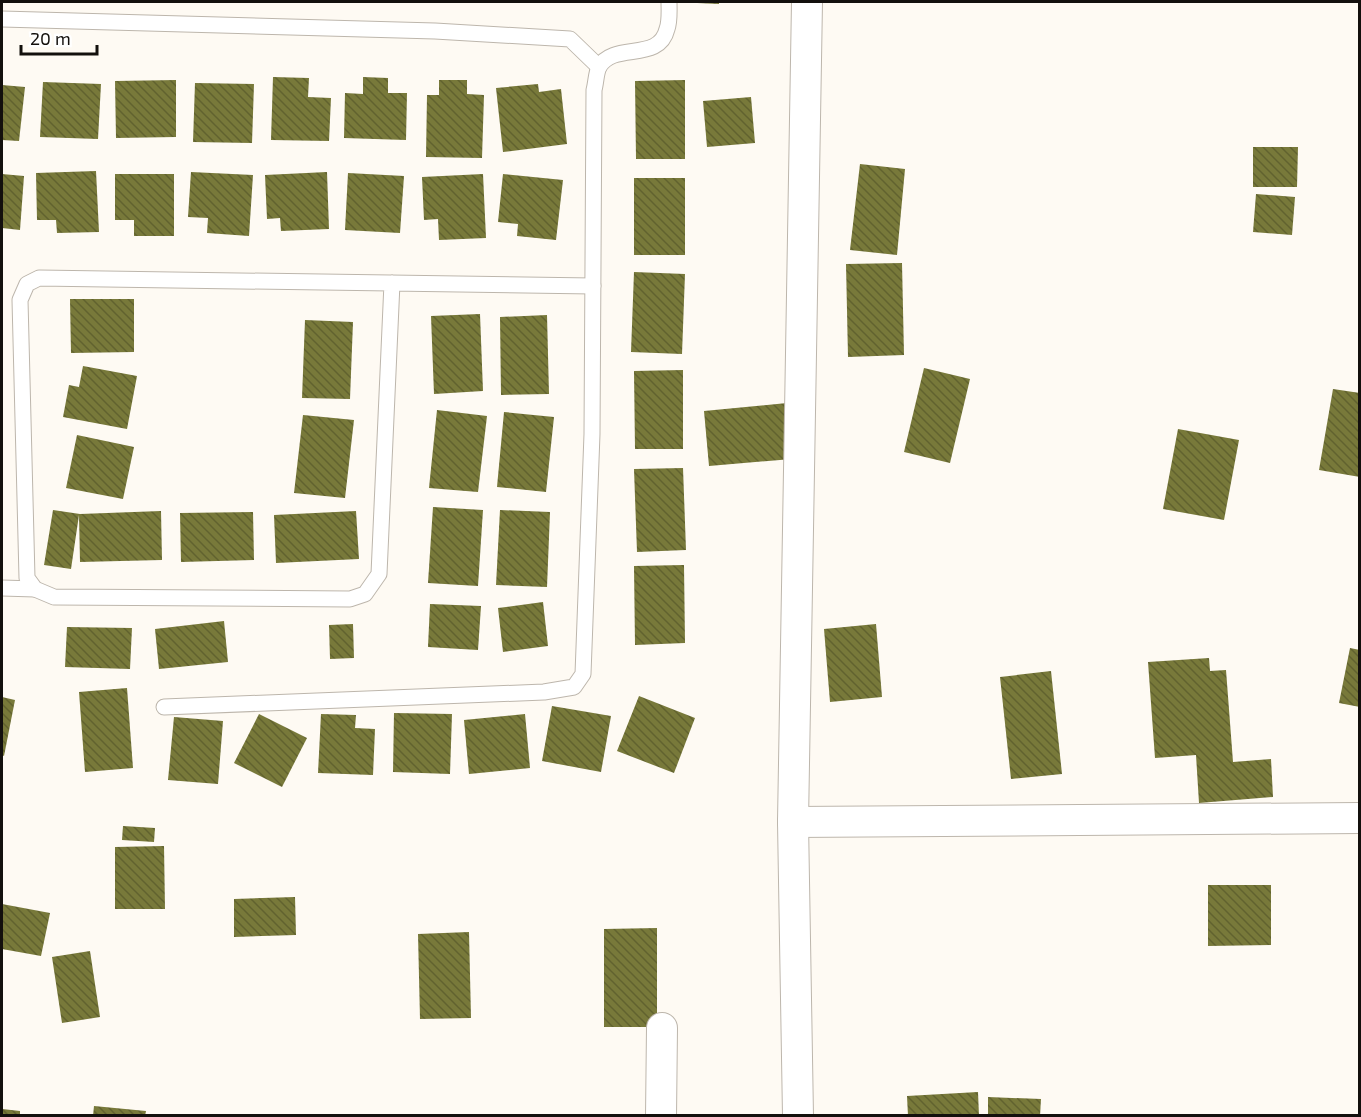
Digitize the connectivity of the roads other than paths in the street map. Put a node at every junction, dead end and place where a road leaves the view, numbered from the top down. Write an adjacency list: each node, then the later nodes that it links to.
1 (669, 2): 4 (lane)
2 (807, 2): 11 (street)
3 (2, 20): 4 (lane)
4 (599, 67): 6 (lane)
5 (392, 283): 6 (lane); 8 (lane); 8 (lane)
6 (593, 286): 9 (lane)
7 (2, 588): 8 (lane)
8 (35, 589)
9 (164, 707)
10 (1359, 818): 11 (street)
11 (793, 822): 14 (street)
12 (662, 1028): 13 (street)
13 (661, 1116)
14 (798, 1116)

